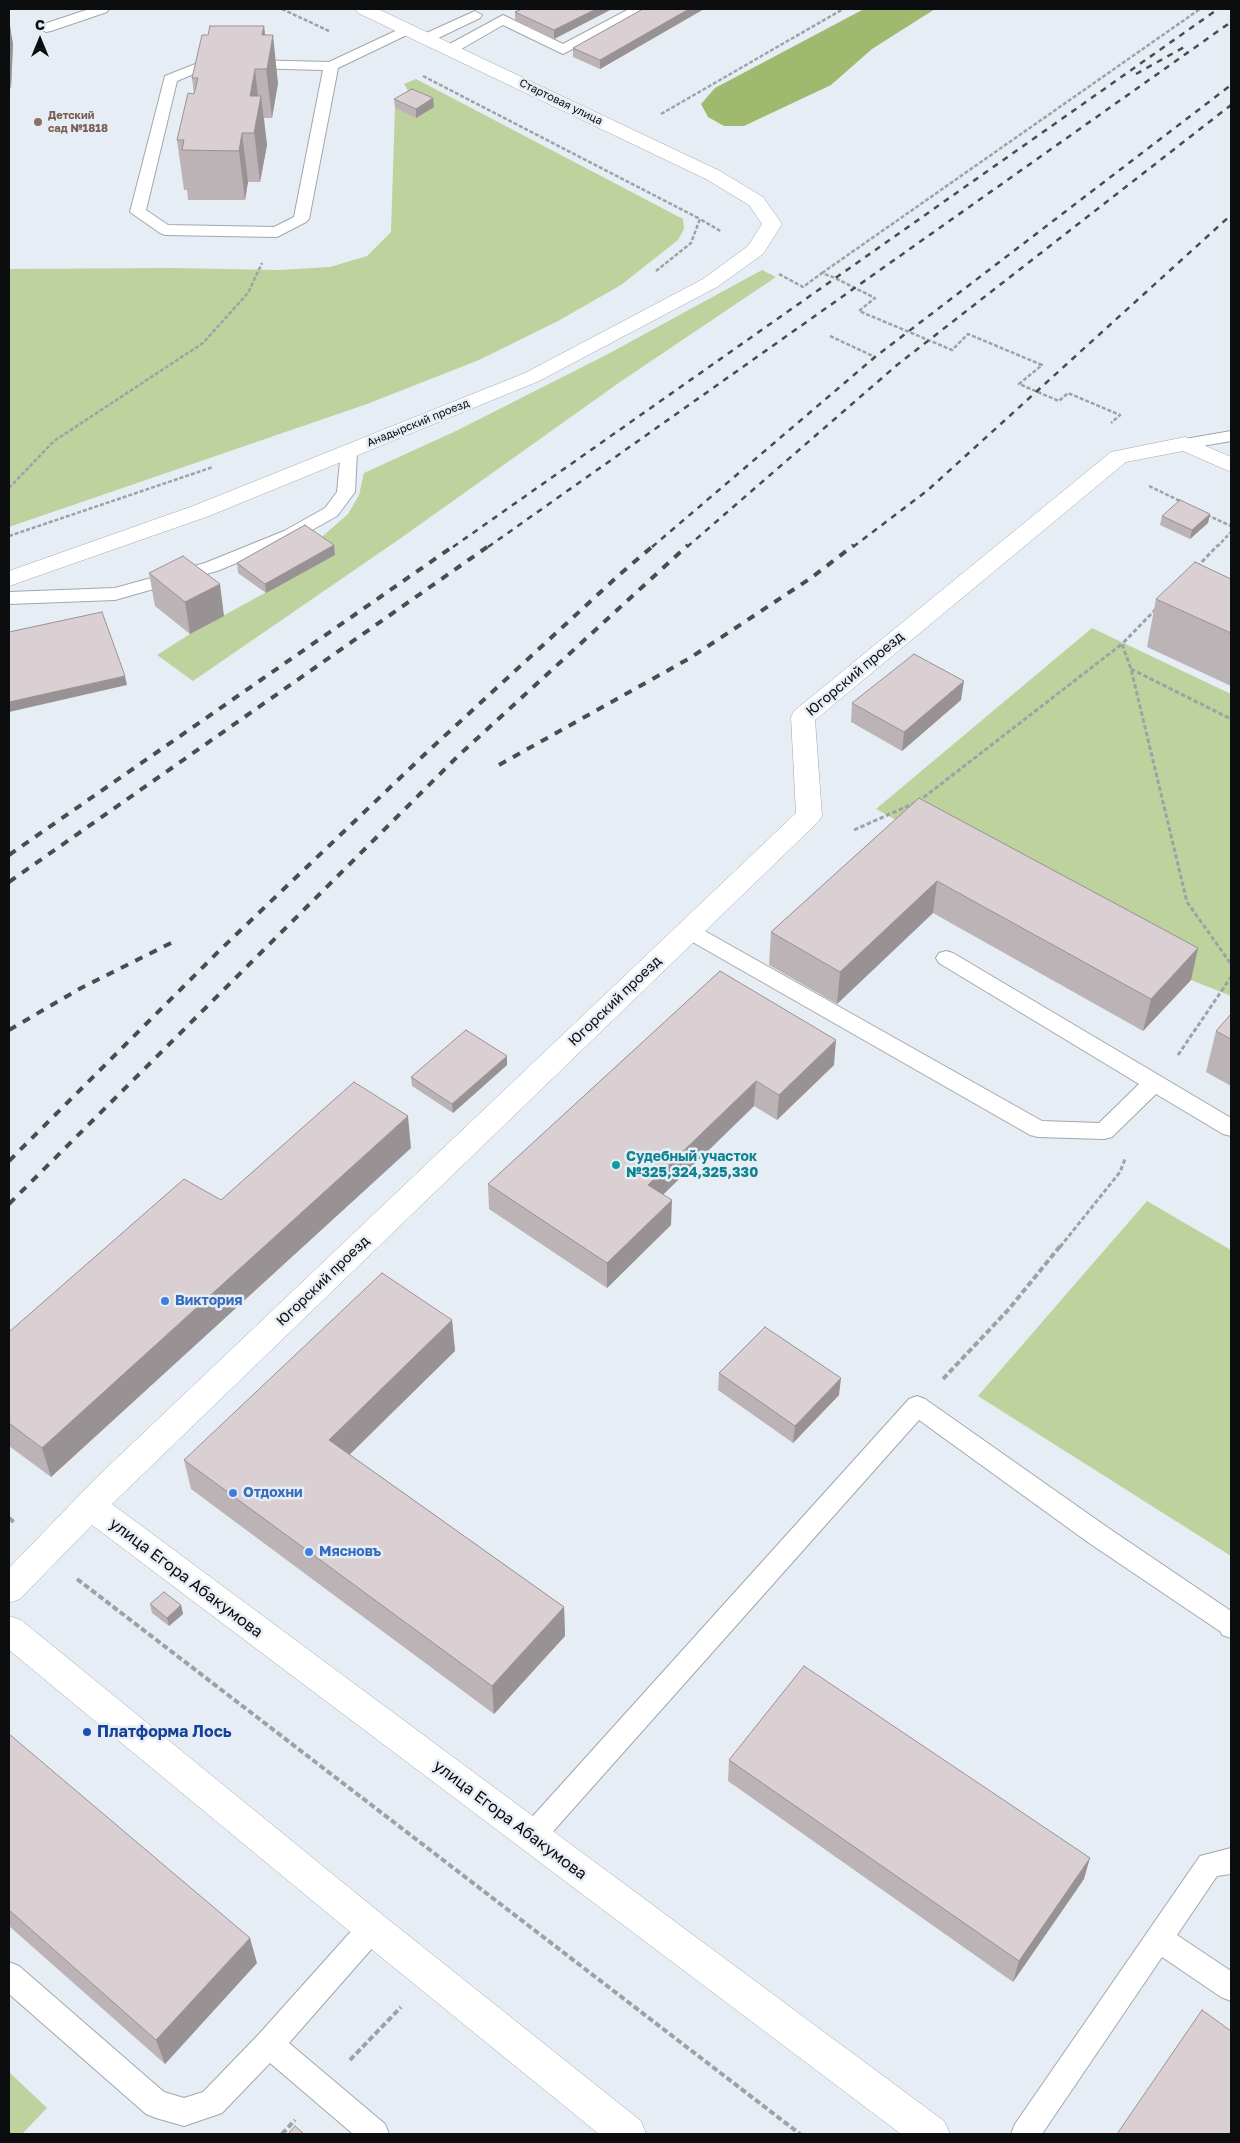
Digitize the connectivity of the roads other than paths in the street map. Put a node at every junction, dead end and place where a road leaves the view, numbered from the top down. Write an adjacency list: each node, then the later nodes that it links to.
1 (102, 9): 5 (lane)
2 (364, 9): 6 (street, Стартовая улица)
3 (639, 9): 8 (lane)
4 (474, 15): 7 (lane)
5 (46, 28)
6 (408, 29): 7 (street, Стартовая улица); 9 (lane)
7 (427, 38): 8 (street, Стартовая улица)
8 (451, 49): 10 (street, Стартовая улица)
9 (331, 66): 9 (lane)
10 (756, 201): 13 (street, Анадырский проезд)
11 (1231, 436): 12 (lane)
12 (1185, 444): 14 (street); 17 (street, Югорский проезд)
13 (349, 451): 15 (street, Анадырский проезд); 16 (lane)
14 (1231, 464)
15 (9, 579)
16 (9, 598)
17 (689, 931): 19 (lane); 21 (street, Югорский проезд)
18 (946, 958): 19 (lane)
19 (1154, 1083): 20 (lane)
20 (1231, 1128)
21 (90, 1506): 22 (street, Югорский проезд); 25 (street, улица Егора Абакумова)
22 (9, 1588)
23 (1231, 1627): 25 (lane)
24 (9, 1630): 27 (street)
25 (532, 1836): 34 (street, улица Егора Абакумова)
26 (1231, 1862): 28 (lane)
27 (372, 1928): 31 (lane); 33 (street)
28 (1159, 1939): 30 (lane); 35 (lane)
29 (9, 1976): 31 (lane)
30 (1231, 1987)
31 (269, 2044): 32 (lane)
32 (375, 2134)
33 (628, 2134)
34 (931, 2134)
35 (1025, 2134)

